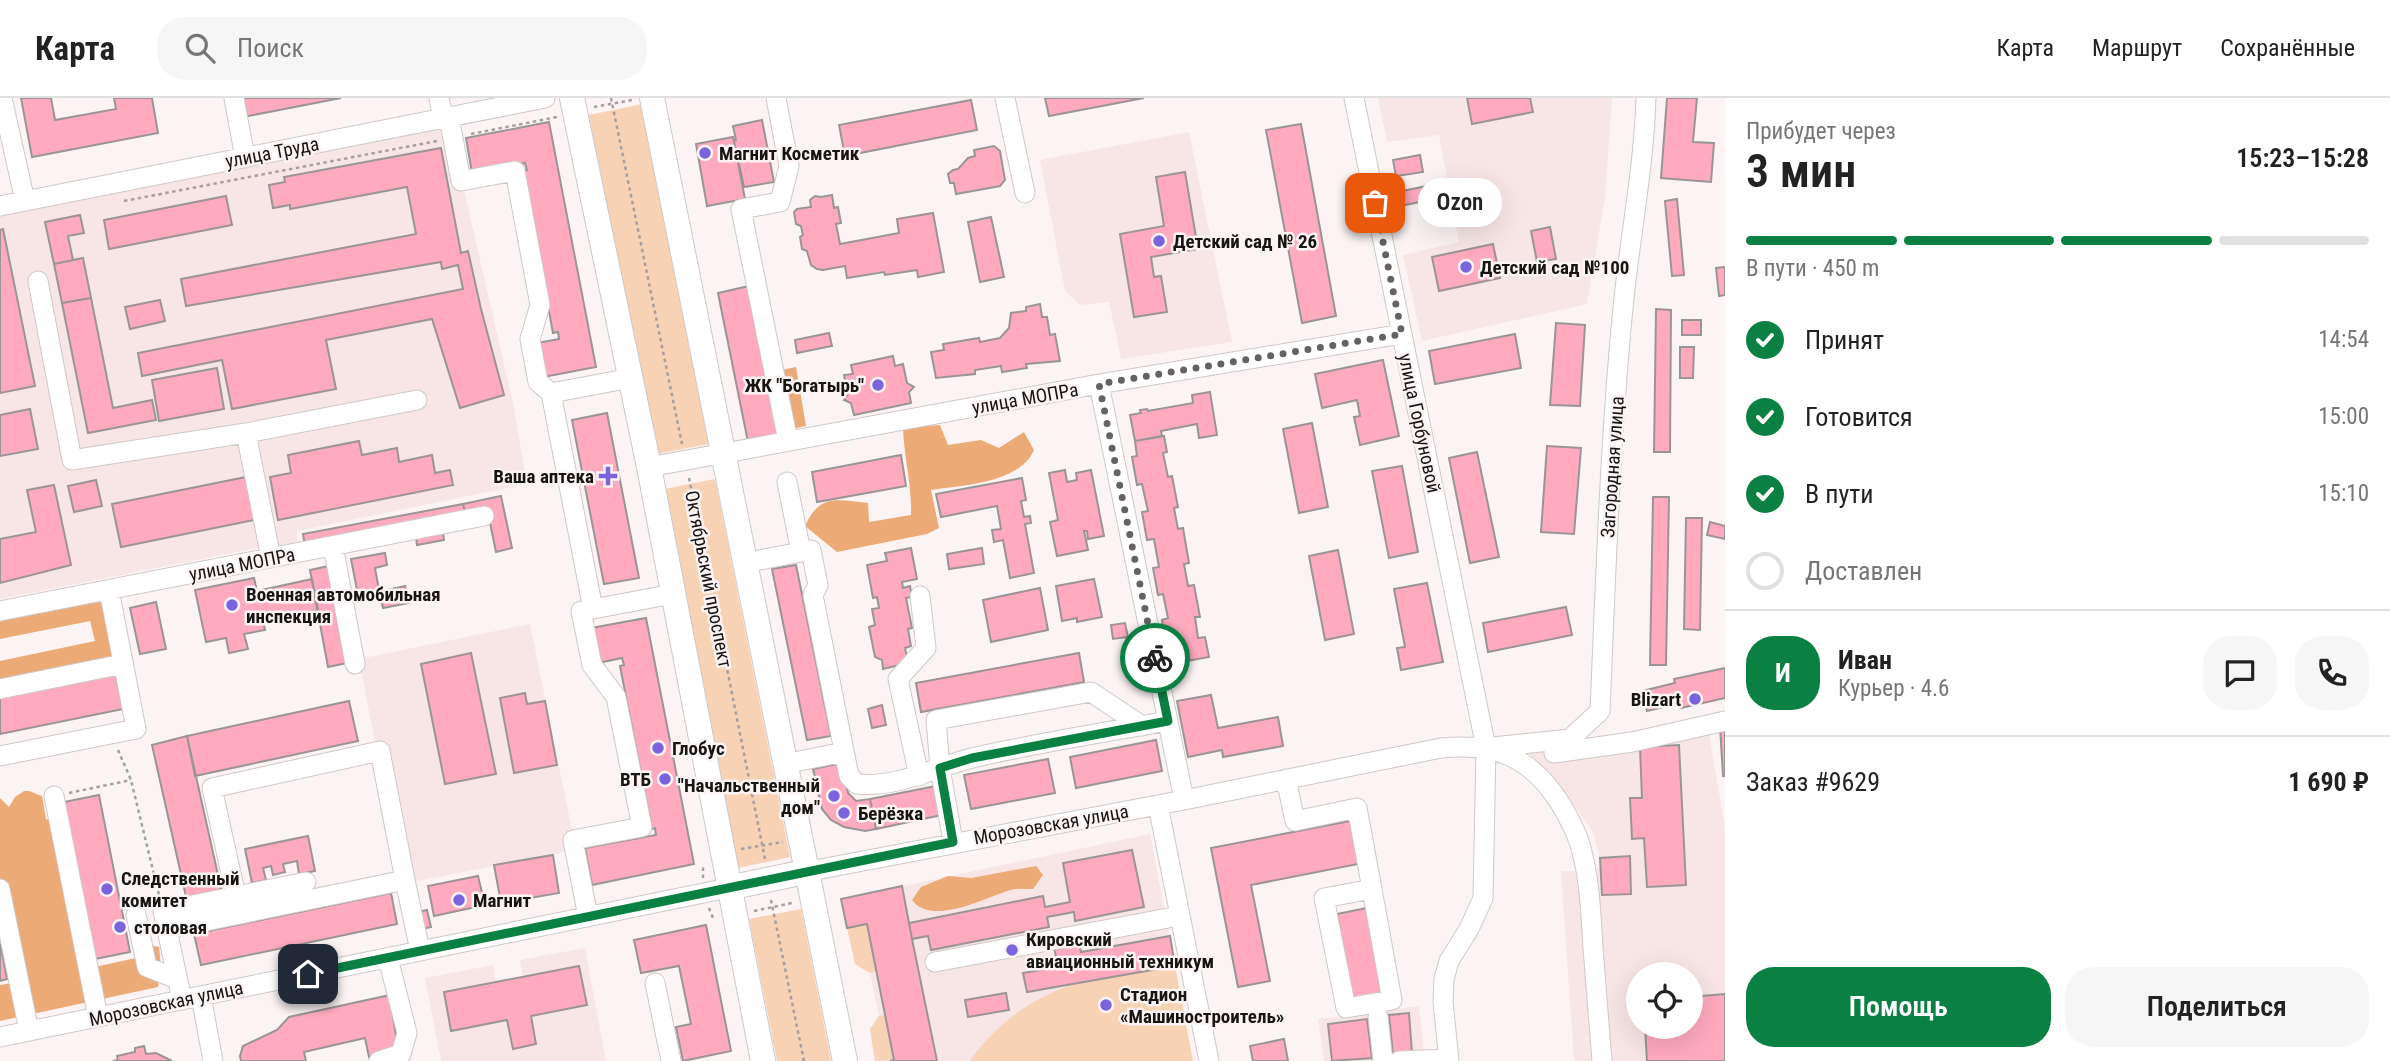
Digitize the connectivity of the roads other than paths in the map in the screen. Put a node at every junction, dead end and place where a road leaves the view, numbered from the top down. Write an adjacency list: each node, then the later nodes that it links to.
1 (2, 98): 14 (street)
2 (234, 98): 12 (street)
3 (439, 98): 11 (street)
4 (545, 98): 11 (street, улица Труда)
5 (652, 98): 24 (main road, Октябрьский проспект)
6 (776, 98): 23 (street)
7 (1005, 98): 13 (street)
8 (1354, 98): 17 (street, улица Горбуновой)
9 (1646, 98): 43 (street, Загородная улица)
10 (580, 103): 18 (main road, Октябрьский проспект)
11 (446, 118): 12 (street, улица Труда); 20 (street)
12 (245, 158): 14 (street, улица Труда)
13 (1026, 193)
14 (25, 201): 15 (street, улица Труда)
15 (0, 206)
16 (38, 281): 22 (street)
17 (1402, 334): 19 (street, улица МОПРа); 43 (street, улица Горбуновой)
18 (631, 378): 20 (street); 25 (main road, Октябрьский проспект)
19 (1099, 384): 23 (street, улица МОПРа); 40 (street)
20 (551, 393): 35 (street)
21 (417, 400): 22 (street)
22 (246, 433): 30 (street)
23 (788, 441): 24 (street, улица МОПРа)
24 (722, 453): 25 (street, улица МОПРа); 31 (main road, Октябрьский проспект)
25 (649, 467): 33 (main road, Октябрьский проспект)
26 (787, 482): 29 (street)
27 (484, 516): 28 (street, улица МОПРа)
28 (333, 546): 30 (street, улица МОПРа); 38 (street)
29 (801, 552): 31 (street); 44 (street)
30 (271, 558): 32 (street, улица МОПРа)
31 (744, 563): 47 (main road, Октябрьский проспект)
32 (109, 590): 36 (street, улица МОПРа); 37 (street)
33 (673, 594): 35 (street); 58 (main road, Октябрьский проспект)
34 (920, 596): 49 (street)
35 (593, 609): 64 (street)
36 (0, 611)
37 (123, 664): 39 (street); 45 (street)
38 (355, 664)
39 (0, 689)
40 (1168, 721): 42 (street); 52 (street)
41 (1725, 721): 46 (street)
42 (1142, 726): 48 (street); 48 (street)
43 (1486, 748): 46 (street); 50 (street, Морозовская улица); 76 (street, улица Горбуновой)
44 (844, 752): 47 (street); 49 (street)
45 (0, 756)
46 (1515, 758): 85 (street)
47 (784, 764): 55 (main road, Октябрьский проспект)
48 (940, 768): 49 (street); 54 (street)
49 (919, 776)
50 (1286, 779): 52 (street, Морозовская улица); 60 (street)
51 (54, 796): 72 (street)
52 (1184, 800): 53 (street, Морозовская улица)
53 (1157, 804): 54 (street, Морозовская улица); 63 (street)
54 (953, 842): 55 (street, Морозовская улица)
55 (805, 872): 58 (main road, Морозовская улица); 81 (main road, Октябрьский проспект)
56 (405, 880): 61 (street); 65 (street); 66 (street)
57 (306, 882): 61 (street)
58 (728, 888): 64 (street, Морозовская улица); 80 (main road, Октябрьский проспект)
59 (0, 889): 74 (street)
60 (1373, 889): 60 (street)
61 (236, 896): 65 (street)
62 (136, 915): 69 (street)
63 (1179, 916): 68 (street); 82 (street)
64 (588, 917): 66 (street, Морозовская улица)
65 (165, 920): 69 (street)
66 (419, 951): 67 (street, Морозовская улица)
67 (388, 958): 71 (street, Морозовская улица); 78 (street)
68 (935, 962)
69 (177, 979): 71 (street)
70 (655, 983): 79 (street)
71 (191, 998): 72 (street, Морозовская улица); 77 (street)
72 (98, 1017): 74 (street, Морозовская улица)
73 (1378, 1017): 83 (street)
74 (29, 1031): 75 (street, Морозовская улица)
75 (0, 1037)
76 (1449, 1060): 84 (street)
77 (213, 1061)
78 (379, 1061)
79 (671, 1061)
80 (762, 1061)
81 (845, 1061)
82 (1209, 1061)
83 (1383, 1061)
84 (1399, 1061)
85 (1602, 1061)

